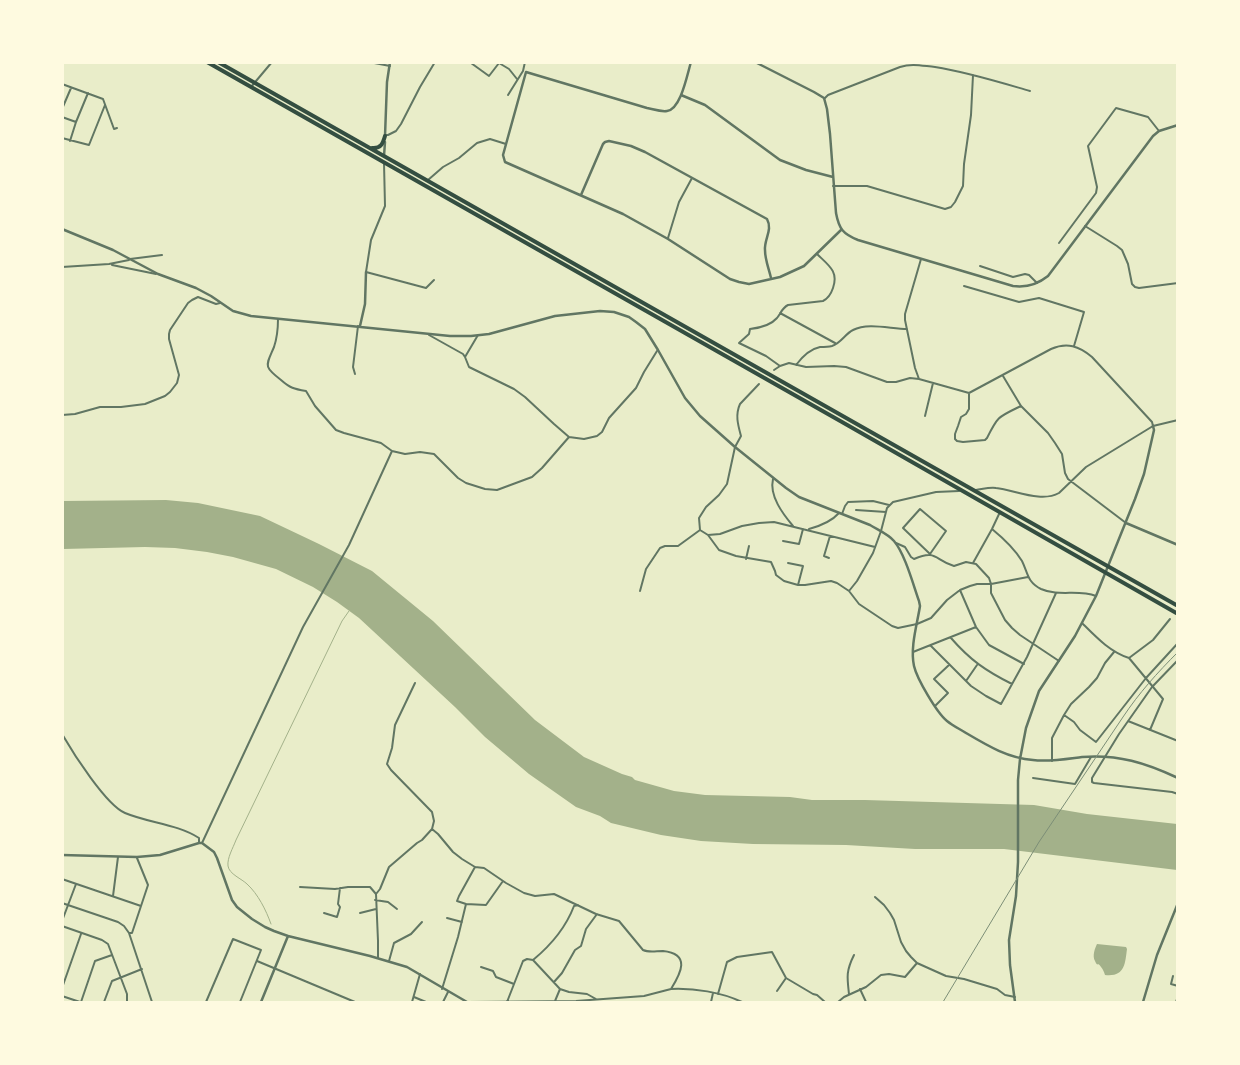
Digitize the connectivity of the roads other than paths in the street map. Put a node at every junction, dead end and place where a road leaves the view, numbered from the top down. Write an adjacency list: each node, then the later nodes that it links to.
1 (207, 62): 18 (highway)
2 (218, 62): 15 (highway)
3 (272, 62): 15 (street)
4 (370, 62): 11 (street)
5 (435, 62): 31 (street)
6 (471, 62): 10 (street)
7 (525, 62): 12 (street)
8 (690, 62): 22 (street)
9 (755, 62): 23 (street)
10 (499, 63): 14 (street)
11 (390, 64): 31 (street)
12 (525, 72): 14 (street); 22 (street); 34 (street)
13 (973, 75): 19 (street); 23 (street); 42 (street)
14 (517, 79): 21 (street)
15 (255, 83): 18 (street); 35 (highway)
16 (62, 84): 17 (street)
17 (72, 87): 20 (street); 25 (street)
18 (251, 87): 37 (highway)
19 (1030, 91)
20 (88, 93): 24 (street); 27 (street)
21 (508, 95)
22 (681, 95): 38 (street)
23 (824, 98): 38 (street)
24 (106, 105): 29 (street); 33 (street)
25 (62, 109)
26 (62, 117): 27 (street)
27 (76, 122): 33 (street)
28 (1178, 125): 30 (street)
29 (117, 128)
30 (1159, 131): 44 (street); 48 (street)
31 (385, 135): 35 (highway); 36 (street)
32 (62, 138): 33 (street)
33 (70, 141)
34 (506, 144): 40 (street); 43 (street)
35 (370, 148): 36 (highway)
36 (384, 156): 37 (street); 40 (highway)
37 (384, 163): 41 (highway); 56 (street)
38 (833, 177): 42 (street)
39 (692, 178): 43 (street); 47 (street); 58 (street)
40 (427, 181): 41 (street); 93 (highway)
41 (423, 185): 94 (highway)
42 (834, 186): 46 (street)
43 (581, 195): 47 (street)
44 (1085, 226): 60 (street); 61 (street)
45 (62, 230): 51 (street)
46 (841, 230): 50 (street); 52 (street)
47 (668, 239): 58 (street)
48 (1059, 242)
49 (162, 254): 51 (street)
50 (817, 254): 58 (street); 64 (street)
51 (131, 259): 53 (street); 57 (street)
52 (921, 259): 60 (street); 67 (street)
53 (109, 264): 55 (street); 57 (street)
54 (980, 266): 60 (street)
55 (62, 267)
56 (366, 272): 59 (street); 66 (street)
57 (158, 274): 63 (street)
58 (771, 278)
59 (434, 280)
60 (1037, 283)
61 (1178, 284)
62 (964, 286): 71 (street)
63 (220, 303): 65 (street); 84 (street)
64 (780, 313): 70 (street); 75 (street)
65 (278, 319): 66 (street); 90 (street)
66 (359, 326): 68 (street); 77 (street)
67 (907, 329): 70 (street); 79 (street)
68 (427, 334): 69 (street); 73 (street)
69 (478, 335): 72 (street); 73 (street)
70 (836, 344): 74 (street)
71 (1074, 346): 78 (street); 87 (street)
72 (658, 350): 88 (street); 89 (street)
73 (465, 357): 88 (street)
74 (796, 365): 75 (street); 79 (street)
75 (780, 366): 76 (street)
76 (774, 370)
77 (356, 374)
78 (1003, 376): 82 (street); 83 (street)
79 (919, 379): 80 (street)
80 (932, 383): 82 (street); 85 (street)
81 (759, 384): 89 (street)
82 (969, 394): 83 (street)
83 (1021, 406): 92 (street)
84 (62, 415)
85 (925, 416)
86 (1178, 420): 87 (street)
87 (1153, 426): 92 (street); 100 (street)
88 (569, 437): 90 (street)
89 (735, 447): 91 (street); 104 (street)
90 (392, 452): 167 (street)
91 (773, 479): 99 (street); 101 (street)
92 (1071, 481): 93 (street); 100 (street)
93 (973, 490): 94 (street); 119 (highway)
94 (963, 491): 95 (street); 98 (highway)
95 (890, 505): 97 (street); 99 (street)
96 (856, 510): 97 (street)
97 (886, 512): 106 (street)
98 (1000, 512): 103 (street); 120 (highway)
99 (840, 514): 105 (street); 106 (street)
100 (1126, 523): 111 (street); 119 (street)
101 (794, 526): 102 (street); 107 (street)
102 (802, 529): 105 (street); 109 (street)
103 (992, 529): 118 (street); 121 (street)
104 (700, 530): 107 (street); 126 (street)
105 (807, 530): 108 (street)
106 (881, 531): 110 (street); 113 (street)
107 (708, 535): 116 (street)
108 (830, 536): 113 (street); 115 (street)
109 (783, 541)
110 (894, 542): 114 (street); 132 (street)
111 (1178, 544)
112 (749, 546): 116 (street)
113 (875, 547): 125 (street)
114 (930, 554): 114 (street); 118 (street)
115 (829, 558)
116 (746, 559): 123 (street)
117 (788, 563): 123 (street)
118 (973, 563): 122 (street)
119 (1108, 567): 120 (street); 129 (highway)
120 (1105, 574): 128 (street); 130 (highway)
121 (1028, 577): 122 (street); 127 (street)
122 (991, 584): 124 (street); 137 (street)
123 (798, 585): 125 (street)
124 (960, 590): 132 (street); 134 (street)
125 (849, 591): 132 (street)
126 (640, 592)
127 (1056, 593): 128 (street); 137 (street)
128 (1096, 596): 133 (street)
129 (1178, 606)
130 (1178, 614)
131 (1170, 619): 141 (street)
132 (917, 624): 140 (street)
133 (1082, 624): 139 (street); 143 (street)
134 (976, 627): 135 (street); 146 (street)
135 (951, 638): 138 (street); 145 (street)
136 (1178, 643): 147 (street)
137 (1034, 644): 143 (street); 146 (street)
138 (931, 646): 140 (street); 144 (street)
139 (1115, 651): 141 (street); 153 (street)
140 (912, 652): 152 (street)
141 (1129, 658): 147 (street)
142 (1178, 660): 151 (street)
143 (1059, 661): 161 (street)
144 (949, 664): 148 (street); 152 (street)
145 (978, 664): 148 (street); 150 (street)
146 (1024, 664): 150 (street)
147 (1146, 678): 151 (street); 153 (street)
148 (966, 681): 150 (street)
149 (415, 683): 166 (street)
150 (1012, 684)
151 (1152, 687): 154 (street); 155 (street)
152 (935, 706): 161 (street)
153 (1064, 715): 162 (street)
154 (1128, 722): 155 (street); 160 (street)
155 (1150, 730): 158 (street)
156 (62, 734): 167 (street)
157 (1178, 737): 158 (street)
158 (1177, 741)
159 (1091, 757): 160 (street); 162 (street); 163 (street)
160 (1105, 757): 164 (street); 165 (street)
161 (1020, 758): 162 (street); 230 (street)
162 (1052, 761)
163 (1033, 778)
164 (1178, 778)
165 (1178, 794)
166 (432, 829): 171 (street); 177 (street)
167 (200, 843): 170 (street); 199 (street)
168 (62, 855): 169 (street)
169 (118, 856): 170 (street); 178 (street)
170 (137, 857): 186 (street)
171 (475, 867): 173 (street); 183 (street)
172 (62, 879): 174 (street)
173 (503, 881): 183 (street); 185 (street)
174 (76, 884): 178 (street); 184 (street)
175 (300, 887): 176 (street)
176 (340, 888): 177 (street); 190 (street)
177 (376, 894): 180 (street)
178 (113, 896): 186 (street)
179 (876, 897): 206 (street)
180 (375, 900): 187 (street); 188 (street)
181 (62, 903): 184 (street)
182 (1178, 903): 252 (street)
183 (466, 904): 195 (street)
184 (68, 905): 193 (street); 198 (street)
185 (578, 905): 191 (street); 203 (street)
186 (141, 906): 198 (street)
187 (397, 908)
188 (376, 909): 189 (street); 202 (street)
189 (360, 913)
190 (324, 914)
191 (597, 914): 214 (street); 220 (street)
192 (447, 918): 195 (street)
193 (62, 921)
194 (422, 922): 205 (street)
195 (462, 922): 218 (street)
196 (62, 926): 197 (street)
197 (81, 933): 200 (street); 217 (street)
198 (129, 934): 208 (street)
199 (288, 936): 202 (street); 209 (street)
200 (112, 955): 212 (street); 232 (street)
201 (854, 955): 226 (street)
202 (378, 958): 205 (street)
203 (533, 960): 214 (street); 215 (street)
204 (257, 961): 209 (street); 236 (street); 237 (street)
205 (389, 961): 210 (street)
206 (917, 963): 221 (street); 230 (street)
207 (481, 967): 215 (street)
208 (142, 969): 212 (street); 235 (street)
209 (275, 969): 238 (street); 239 (street)
210 (420, 974): 218 (street); 229 (street)
211 (1173, 976): 216 (street)
212 (120, 977): 233 (street); 234 (street)
213 (786, 978): 222 (street); 225 (street); 248 (street)
214 (554, 982): 219 (street)
215 (514, 984): 244 (street)
216 (1178, 986)
217 (62, 988)
218 (442, 988): 223 (street)
219 (560, 989): 231 (street); 245 (street)
220 (671, 989): 224 (street); 231 (street)
221 (860, 989): 226 (street); 250 (street)
222 (777, 991)
223 (448, 992): 242 (street); 243 (street)
224 (713, 993): 225 (street); 246 (street)
225 (718, 994): 247 (street)
226 (849, 994): 249 (street)
227 (62, 996): 232 (street)
228 (1178, 996): 253 (street)
229 (414, 997): 240 (street); 241 (street)
230 (1015, 997): 251 (street)
231 (595, 1001): 245 (street)
232 (81, 1002)
233 (104, 1002)
234 (127, 1002)
235 (152, 1002)
236 (206, 1002)
237 (240, 1002)
238 (261, 1002)
239 (355, 1002)
240 (412, 1002)
241 (426, 1002)
242 (443, 1002)
243 (466, 1002): 244 (street)
244 (506, 1002): 245 (street)
245 (554, 1002)
246 (711, 1002)
247 (742, 1002)
248 (825, 1002)
249 (838, 1002)
250 (866, 1002)
251 (1015, 1002)
252 (1142, 1002)
253 (1176, 1002)

